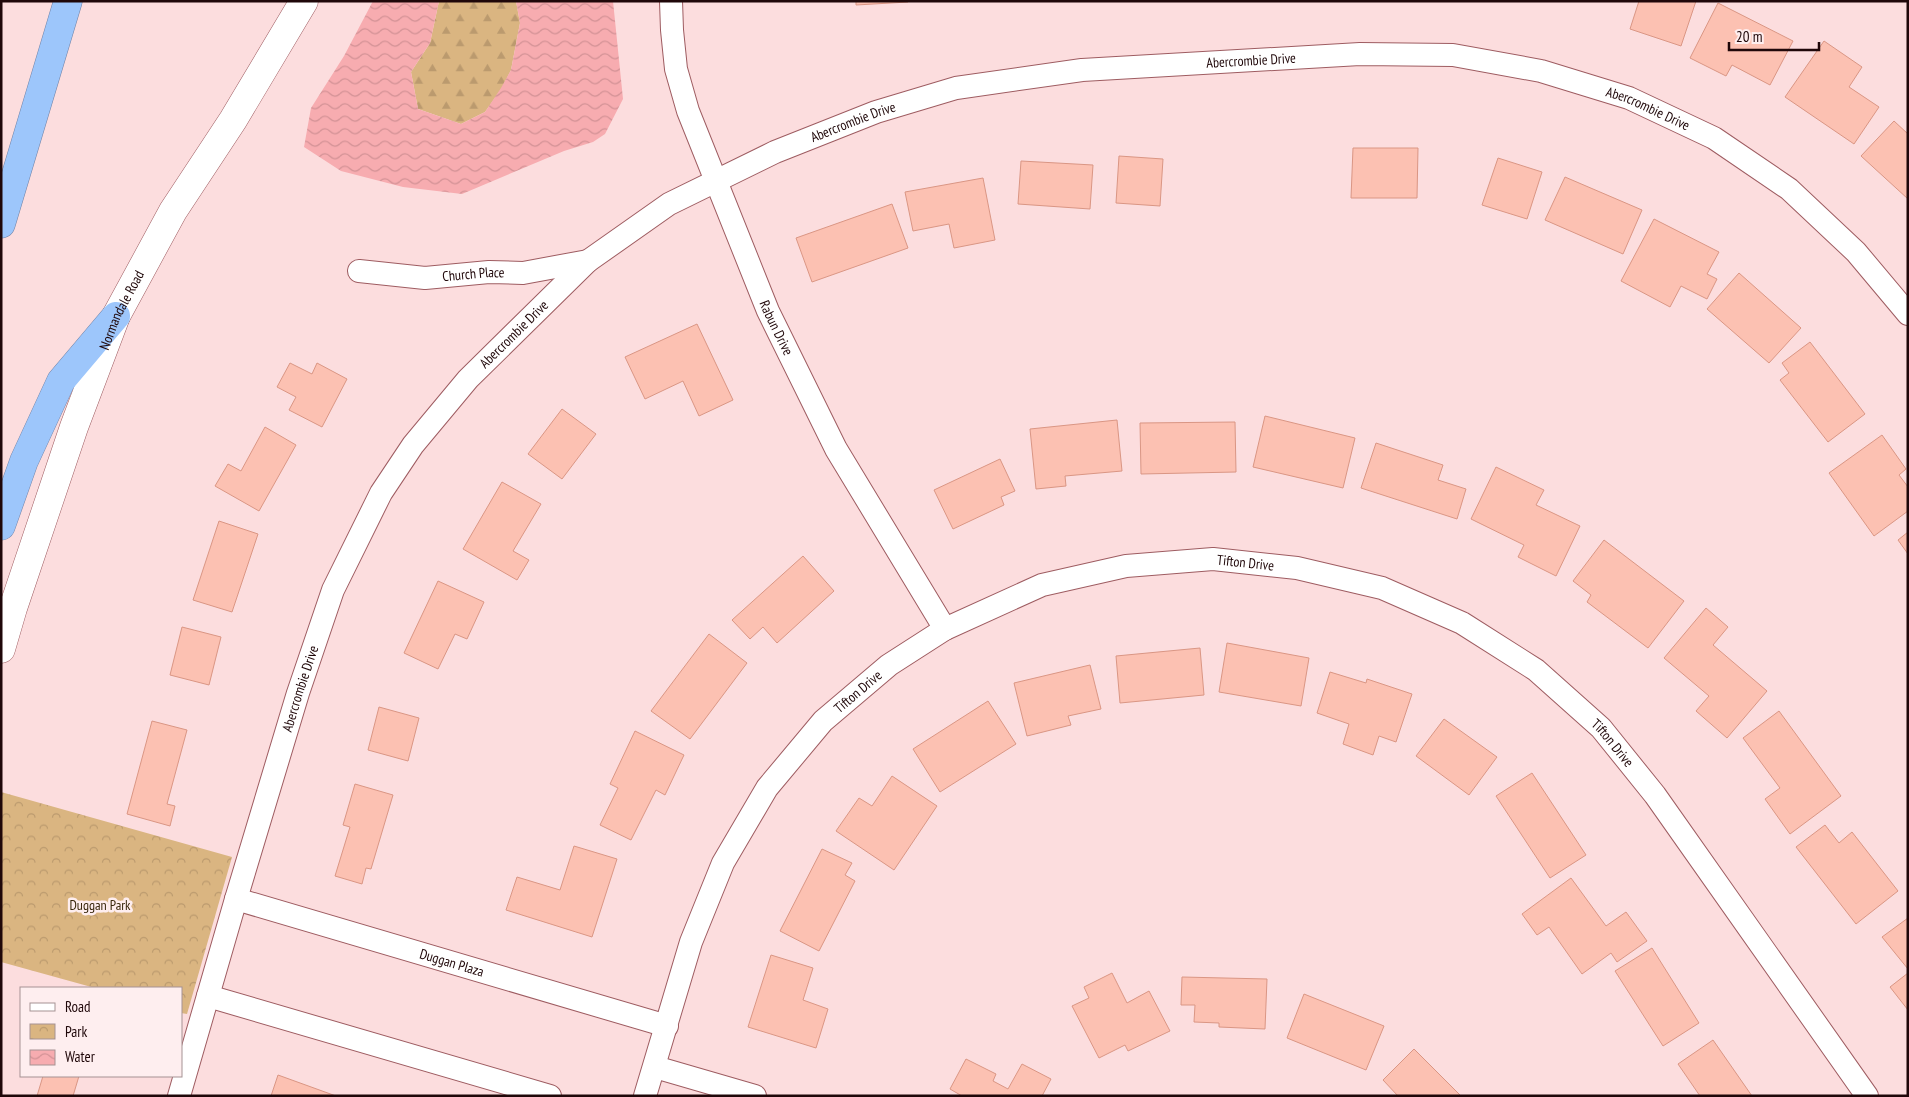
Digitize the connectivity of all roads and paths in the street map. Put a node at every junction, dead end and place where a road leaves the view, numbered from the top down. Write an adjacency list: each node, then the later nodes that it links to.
1 (68, 1): 5 (highway)
2 (304, 1): 9 (street, Normandale Road)
3 (671, 1): 4 (street, Rabun Drive)
4 (716, 180): 6 (street, Abercrombie Drive); 8 (street, Abercrombie Drive); 11 (street, Rabun Drive)
5 (1, 224)
6 (588, 261): 7 (street, Church Place); 13 (street, Abercrombie Drive)
7 (359, 271)
8 (1908, 314)
9 (116, 316): 10 (highway); 12 (street, Normandale Road)
10 (1, 526)
11 (944, 629): 15 (street, Tifton Drive); 21 (street, Tifton Drive)
12 (1, 649)
13 (236, 898): 14 (street, Abercrombie Drive); 15 (street, Duggan Plaza)
14 (208, 996): 17 (street, Abercrombie Drive); 18 (street)
15 (667, 1026): 16 (street, Tifton Drive)
16 (655, 1067): 19 (street, Tifton Drive); 20 (street)
17 (180, 1096)
18 (550, 1096)
19 (646, 1096)
20 (755, 1096)
21 (1867, 1096)

